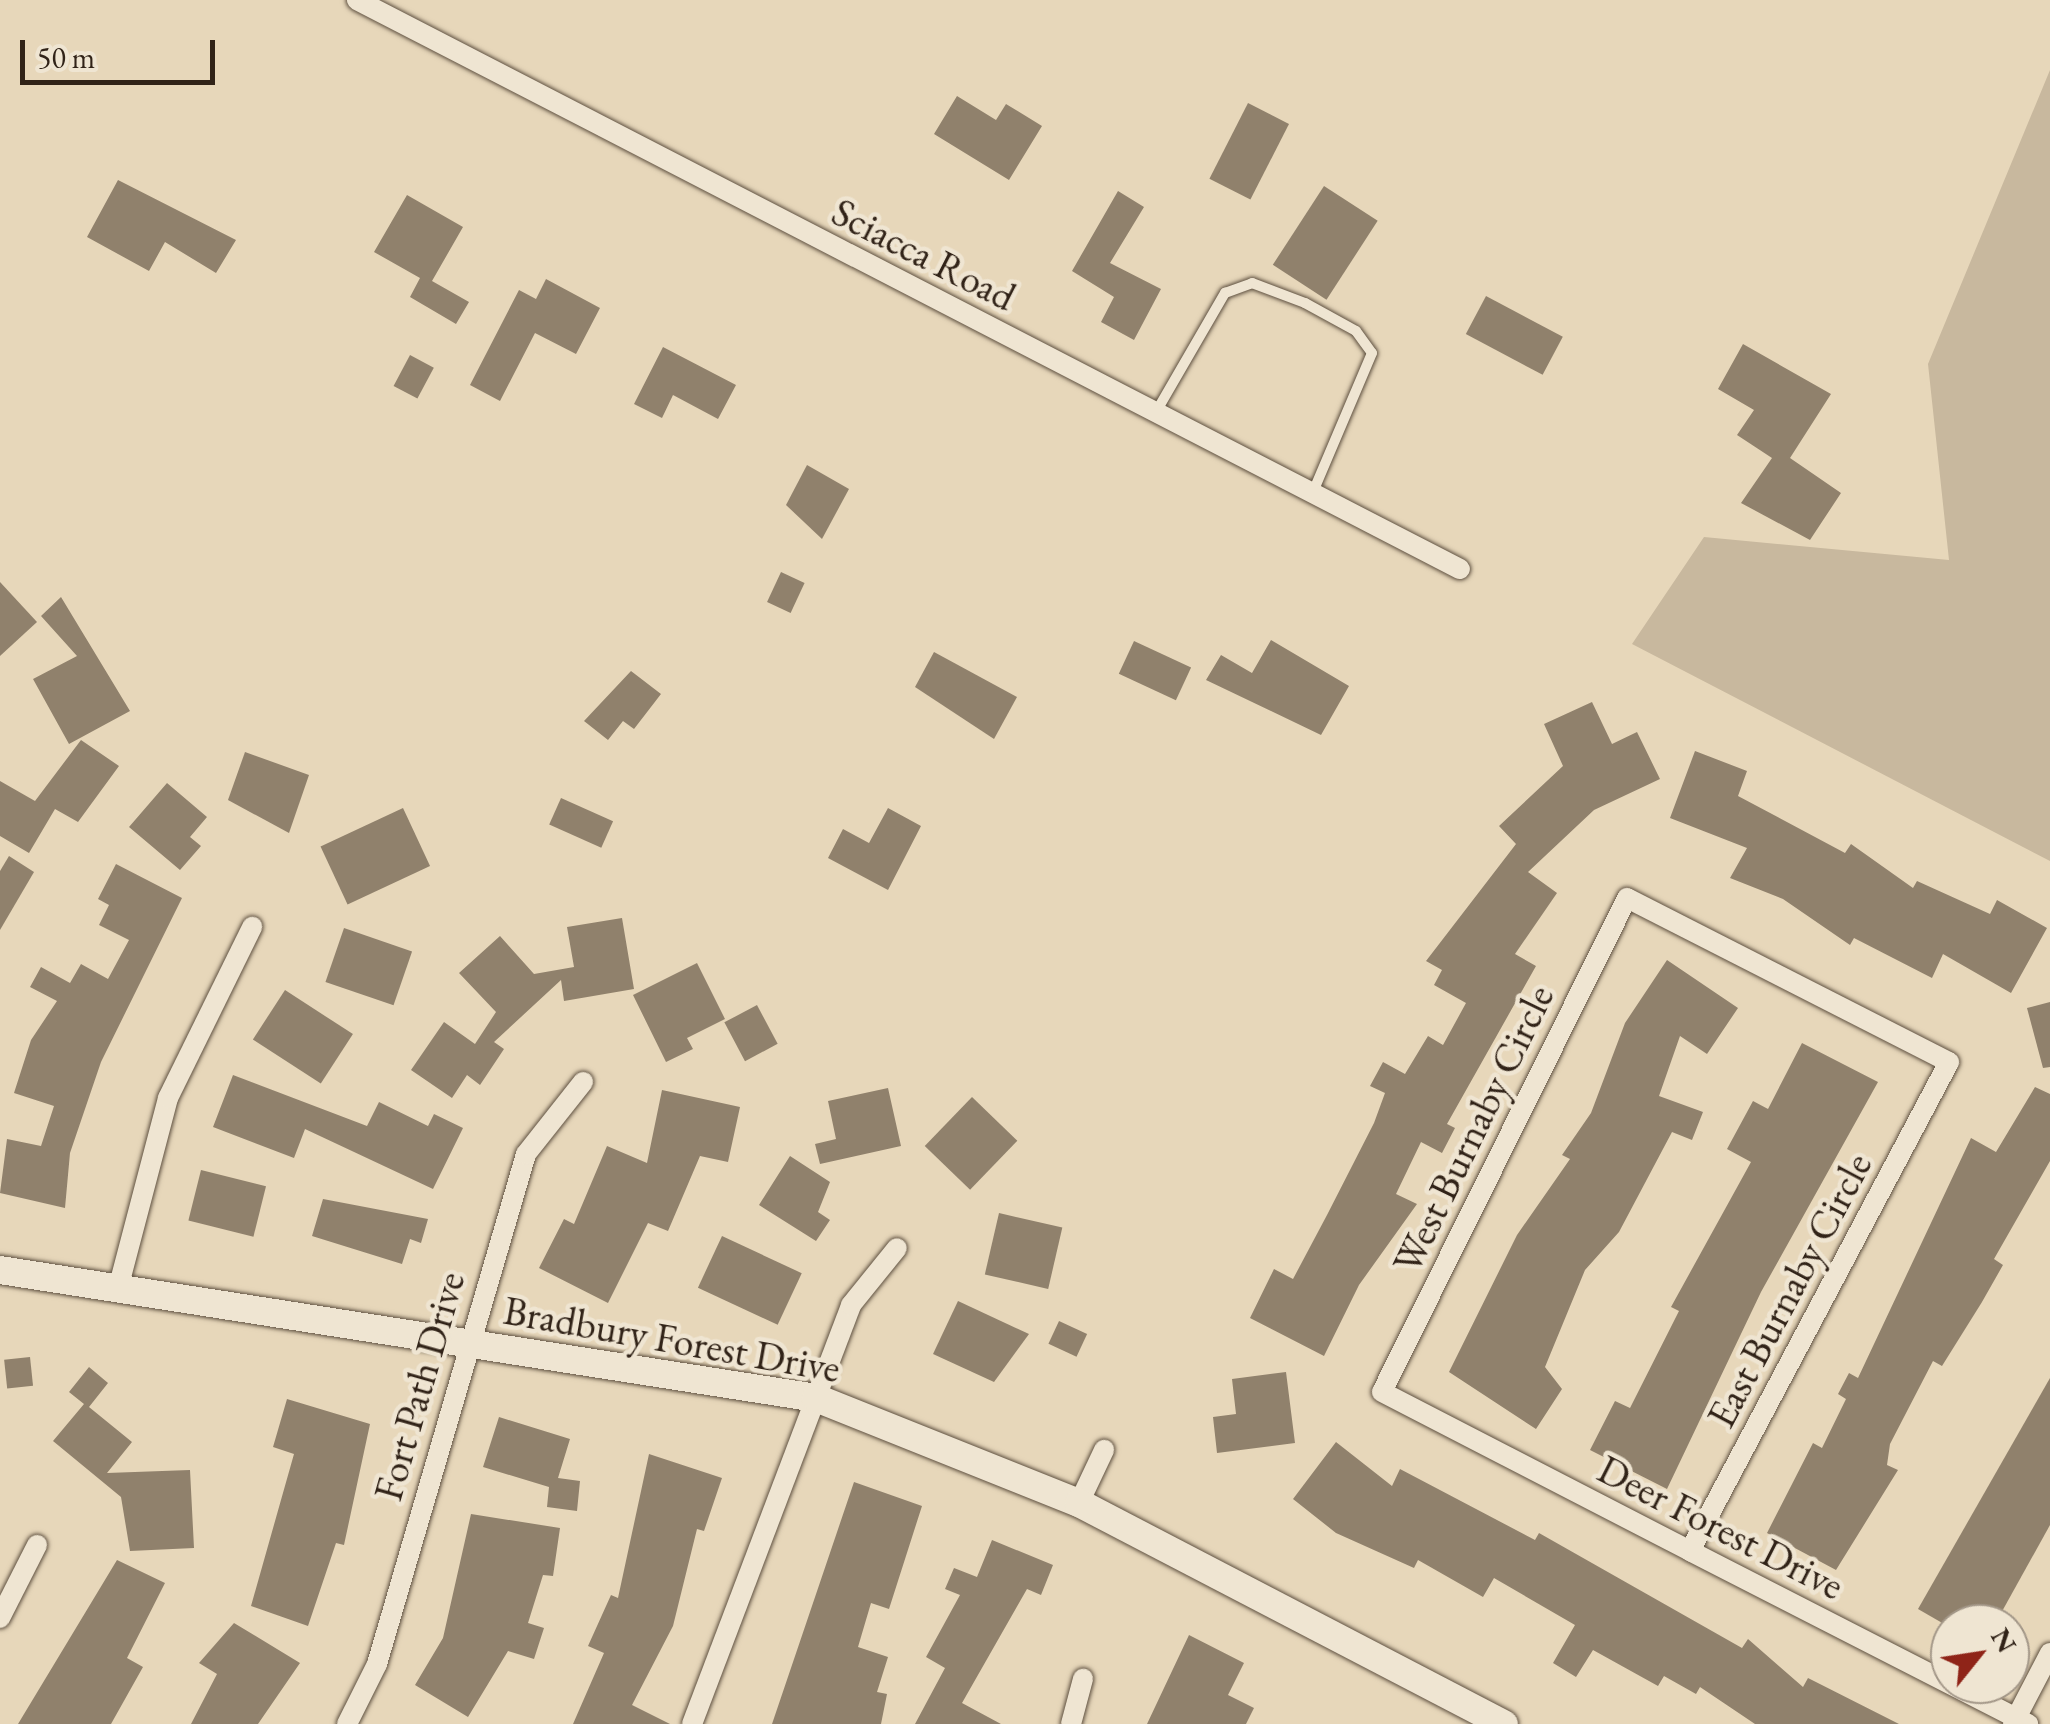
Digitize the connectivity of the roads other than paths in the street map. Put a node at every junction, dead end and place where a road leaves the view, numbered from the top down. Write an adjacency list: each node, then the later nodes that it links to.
1 (357, 0): 2 (street, Sciacca Road)
2 (1156, 412): 3 (street, Sciacca Road); 3 (lane)
3 (1312, 494): 4 (street, Sciacca Road)
4 (1460, 570)
5 (252, 927): 10 (street)
6 (1949, 1062): 12 (street, West Burnaby Circle); 17 (street, East Burnaby Circle)
7 (583, 1082): 11 (street, Fort Path Drive)
8 (897, 1248): 13 (street)
9 (0, 1270): 10 (street, Bradbury Forest Drive)
10 (130, 1291): 11 (street, Bradbury Forest Drive)
11 (465, 1343): 13 (street, Bradbury Forest Drive); 22 (street, Fort Path Drive)
12 (1382, 1392): 17 (street, Deer Forest Drive)
13 (816, 1398): 15 (street, Bradbury Forest Drive); 23 (street)
14 (1104, 1450): 15 (street)
15 (1079, 1503): 25 (street, Bradbury Forest Drive)
16 (37, 1545): 18 (street)
17 (1690, 1551): 21 (street, Deer Forest Drive)
18 (0, 1618)
19 (2050, 1653): 21 (street)
20 (1084, 1679): 24 (street)
21 (2019, 1722)
22 (347, 1724)
23 (692, 1724)
24 (1071, 1724)
25 (1504, 1724)

